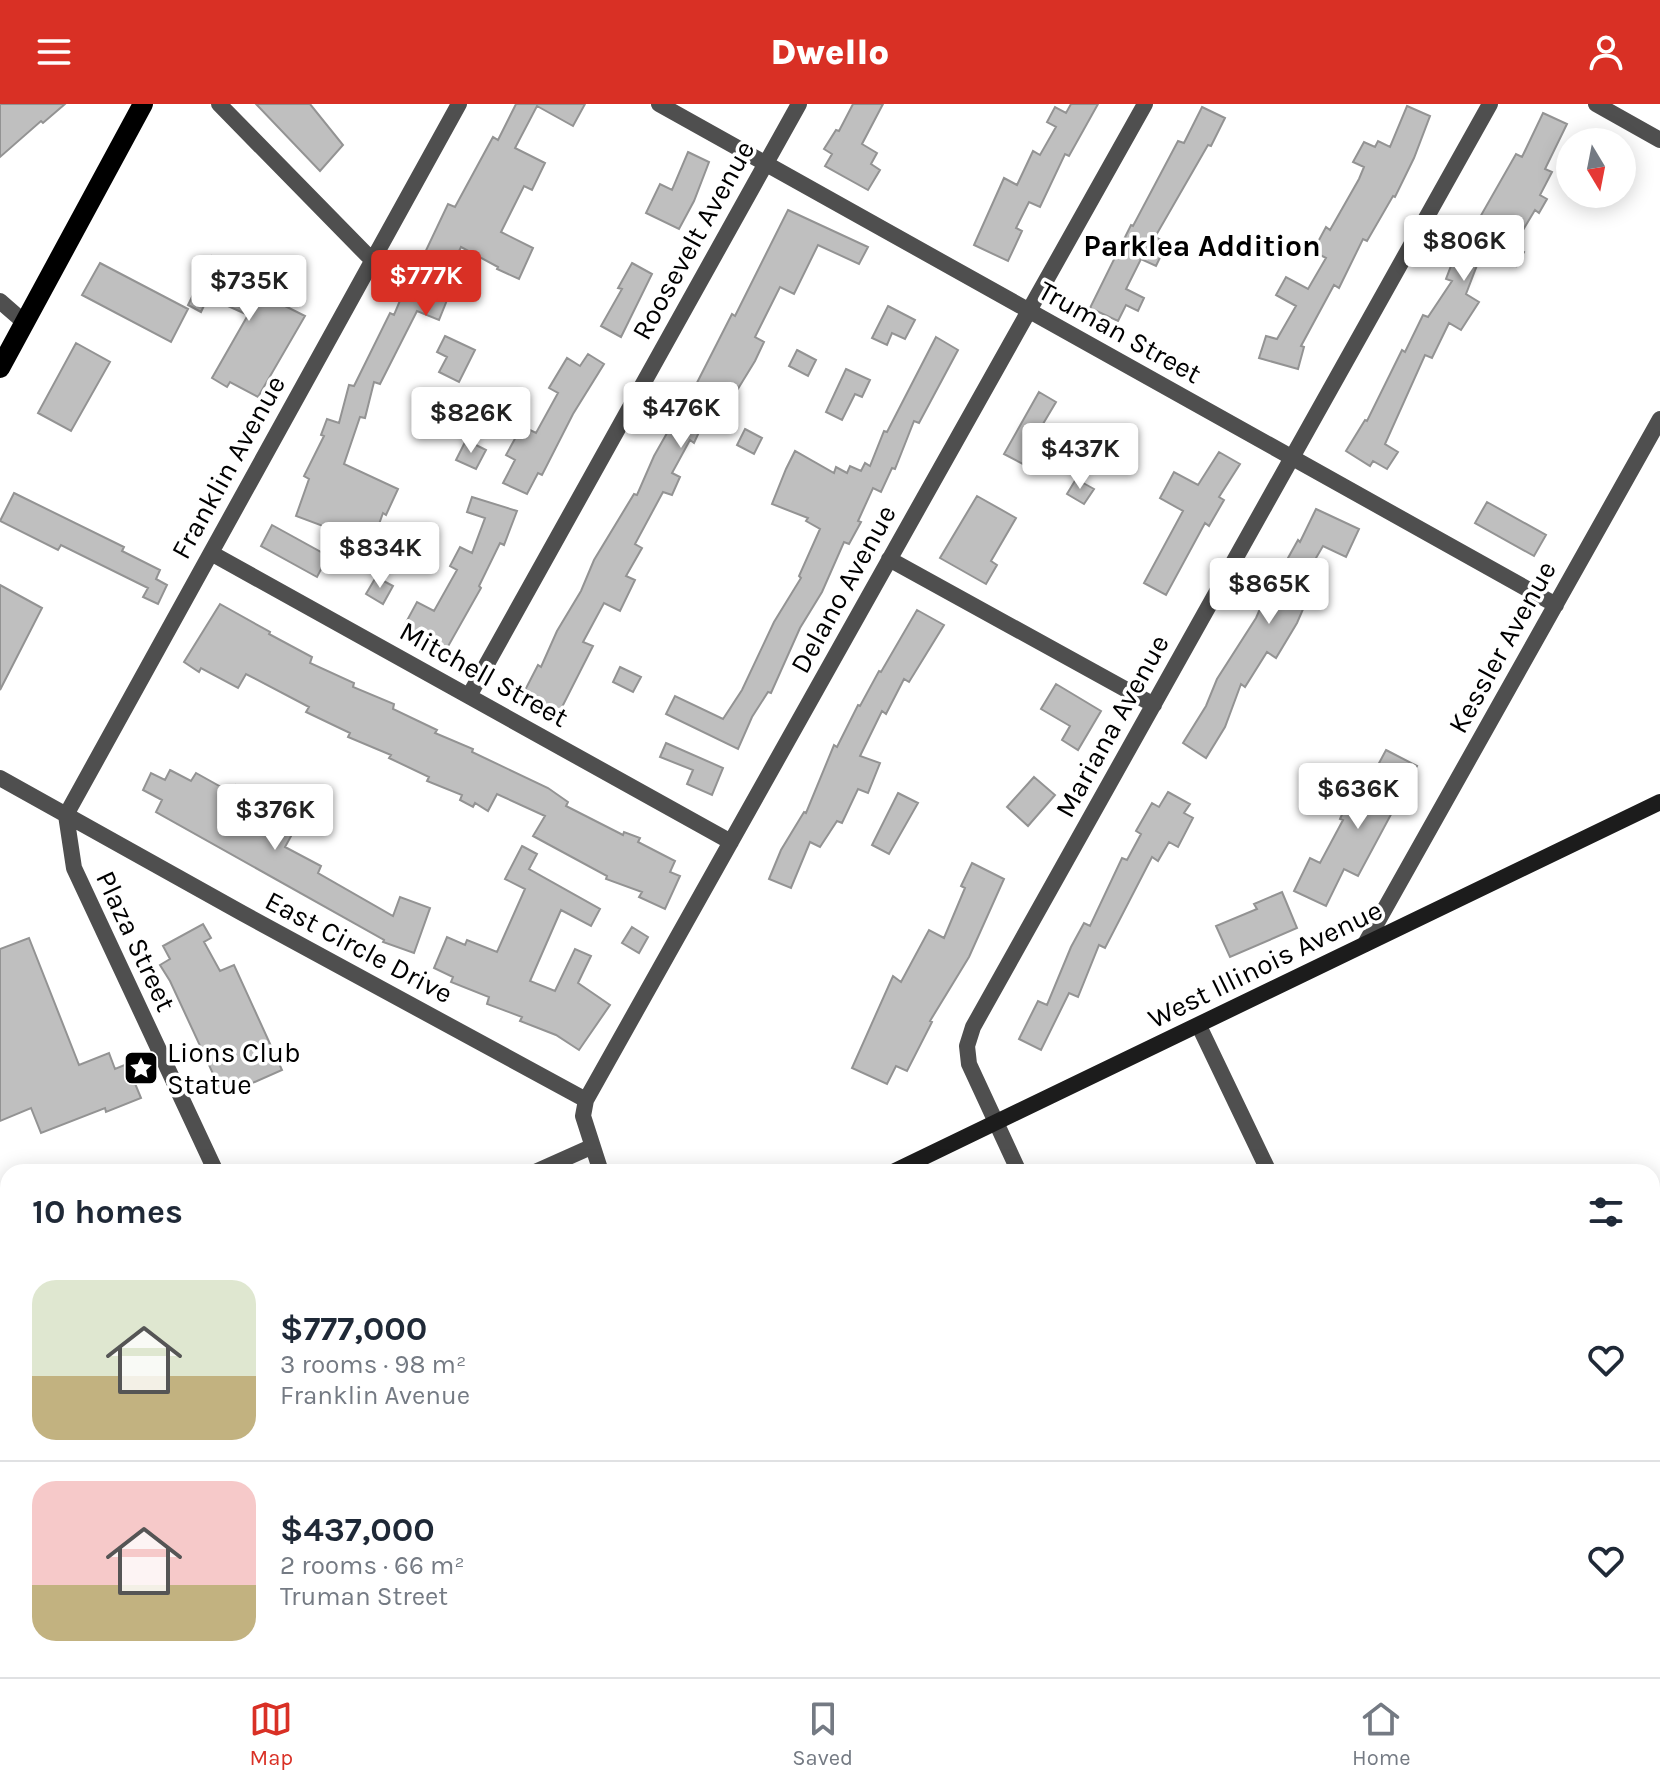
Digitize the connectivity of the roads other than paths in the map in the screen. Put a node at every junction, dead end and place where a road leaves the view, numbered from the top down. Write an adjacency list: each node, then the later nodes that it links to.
1 (143, 104): 14 (main road)
2 (219, 104): 11 (street)
3 (459, 104): 11 (street, Franklin Avenue)
4 (659, 104): 10 (street, Truman Street)
5 (799, 104): 10 (street, Roosevelt Avenue)
6 (1145, 104): 13 (street, Delano Avenue)
7 (1490, 104): 17 (street, Mariana Avenue)
8 (1596, 104): 9 (street)
9 (1660, 140)
10 (766, 164): 13 (street, Truman Street); 21 (street, Roosevelt Avenue)
11 (373, 261): 18 (street, Franklin Avenue)
12 (0, 301): 14 (street)
13 (1029, 311): 17 (street, Truman Street); 19 (street, Delano Avenue)
14 (24, 322): 15 (main road)
15 (0, 368)
16 (1660, 419): 20 (street, Kessler Avenue)
17 (1293, 458): 20 (street, Truman Street); 22 (street, Mariana Avenue)
18 (211, 553): 21 (street, Mitchell Street); 25 (street, Franklin Avenue)
19 (889, 559): 22 (street); 26 (street, Delano Avenue)
20 (1556, 605): 27 (street, Kessler Avenue)
21 (469, 696): 26 (street, Mitchell Street)
22 (1154, 705): 30 (street, Mariana Avenue)
23 (0, 778): 25 (street, East Circle Drive)
24 (1660, 802): 27 (main road, West Illinois Avenue)
25 (66, 815): 29 (street, East Circle Drive); 32 (street, Plaza Street)
26 (731, 842): 29 (street, Delano Avenue)
27 (1365, 944): 28 (main road, West Illinois Avenue)
28 (1199, 1026): 30 (main road, West Illinois Avenue); 37 (street)
29 (586, 1100): 31 (street)
30 (996, 1122): 35 (main road, West Illinois Avenue); 36 (street, Mariana Avenue)
31 (591, 1147): 33 (street); 34 (street)
32 (212, 1164)
33 (553, 1164)
34 (598, 1164)
35 (909, 1164)
36 (1015, 1164)
37 (1265, 1164)

